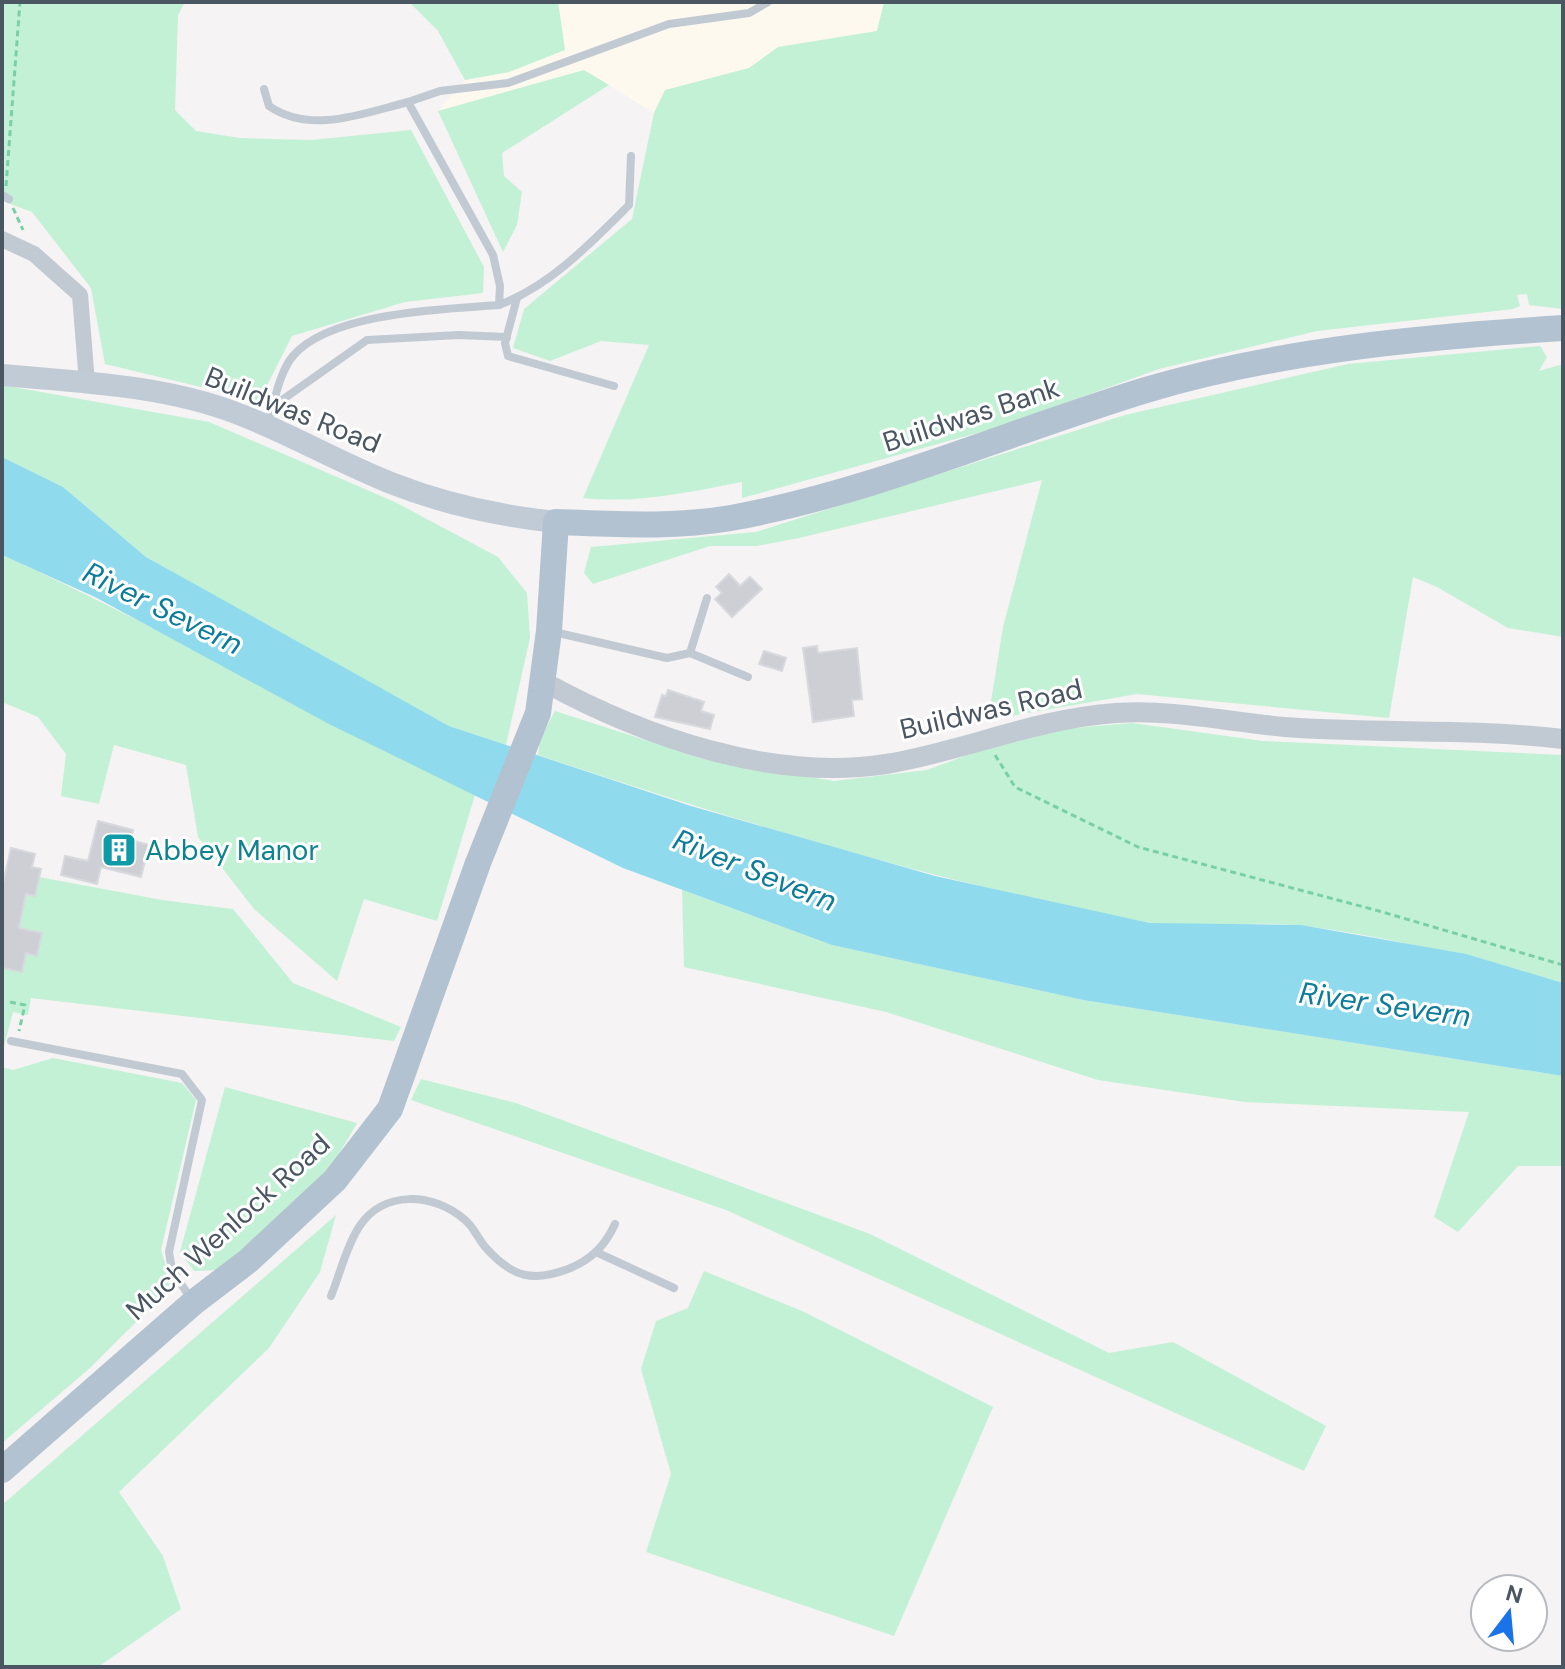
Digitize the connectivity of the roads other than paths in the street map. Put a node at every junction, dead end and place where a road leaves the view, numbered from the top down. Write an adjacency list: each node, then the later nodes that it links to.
1 (768, 2): 3 (lane)
2 (264, 89): 3 (lane)
3 (408, 102): 7 (lane)
4 (631, 156): 6 (lane)
5 (2, 239): 11 (street)
6 (517, 298): 7 (lane); 9 (lane)
7 (499, 305): 13 (lane)
8 (1563, 328): 14 (main road, Buildwas Bank)
9 (507, 337): 12 (lane); 13 (lane)
10 (2, 375): 11 (main road, Buildwas Road)
11 (87, 383): 13 (main road, Buildwas Road)
12 (614, 386)
13 (270, 416): 14 (main road, Buildwas Road)
14 (556, 522): 16 (main road)
15 (707, 598): 17 (lane)
16 (549, 631): 17 (lane); 19 (main road)
17 (690, 653): 18 (lane)
18 (748, 677)
19 (544, 682): 20 (street, Buildwas Road); 26 (main road, Much Wenlock Road)
20 (1563, 739)
21 (11, 1041): 26 (lane)
22 (615, 1224): 23 (lane)
23 (596, 1252): 24 (lane); 25 (lane)
24 (674, 1288)
25 (331, 1296)
26 (193, 1303): 27 (main road, Much Wenlock Road)
27 (2, 1470)

